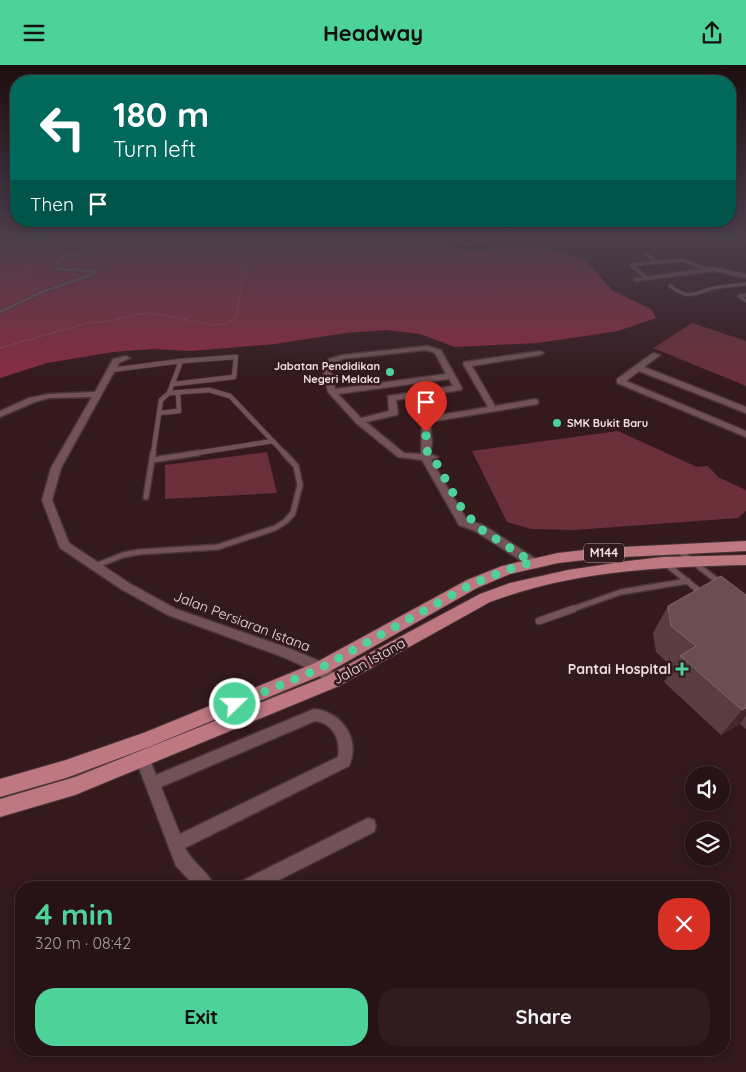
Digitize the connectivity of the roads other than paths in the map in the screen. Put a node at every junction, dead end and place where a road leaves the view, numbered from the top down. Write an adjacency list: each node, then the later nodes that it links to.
1 (58, 286): 6 (lane)
2 (671, 286): 3 (lane)
3 (732, 286)
4 (746, 295): 5 (lane)
5 (746, 301)
6 (0, 311)
7 (540, 353): 20 (street)
8 (656, 355): 11 (street)
9 (126, 358): 12 (street, Jalan Persiaran Istana)
10 (181, 361): 12 (lane); 14 (lane); 14 (lane)
11 (638, 368): 21 (street); 25 (street)
12 (111, 371): 18 (street, Jalan Persiaran Istana)
13 (450, 376): 15 (street); 15 (street); 24 (street)
14 (174, 384): 16 (lane)
15 (332, 392): 24 (street)
16 (169, 393): 17 (lane); 22 (lane)
17 (178, 393): 22 (lane); 26 (lane)
18 (98, 394): 23 (street); 36 (street, Jalan Persiaran Istana)
19 (535, 402): 20 (street)
20 (493, 409): 27 (street)
21 (746, 410)
22 (159, 413): 28 (lane)
23 (0, 414)
24 (359, 421): 27 (street)
25 (746, 434)
26 (273, 441): 28 (lane); 36 (lane)
27 (428, 455): 34 (street)
28 (152, 460): 29 (lane)
29 (146, 497)
30 (746, 546): 31 (main road, Jalan Istana / M144)
31 (676, 549): 33 (lane); 34 (main road, Jalan Istana / M144)
32 (746, 560): 33 (main road, Jalan Istana / M144)
33 (692, 561): 35 (main road, Jalan Istana / M144); 39 (lane)
34 (532, 562): 37 (main road); 41 (main road); 43 (main road, Jalan Istana / M144)
35 (664, 562): 37 (main road, Jalan Istana / M144); 38 (lane)
36 (94, 566): 43 (street, Jalan Persiaran Istana)
37 (628, 566): 41 (main road, Jalan Istana / M144)
38 (688, 581): 40 (lane); 42 (lane)
39 (727, 588)
40 (708, 597)
41 (460, 611): 44 (main road, Jalan Istana / M144)
42 (539, 621)
43 (321, 668): 44 (street, Jalan Persiaran Istana); 47 (main road, Jalan Istana / M144)
44 (334, 681): 45 (main road, Jalan Istana / M144)
45 (143, 760): 46 (street); 48 (main road, Jalan Istana / M144)
46 (152, 784): 50 (street); 50 (street)
47 (0, 788)
48 (0, 808)
49 (368, 825): 52 (street)
50 (176, 844): 51 (street)
51 (201, 881)
52 (260, 881)

